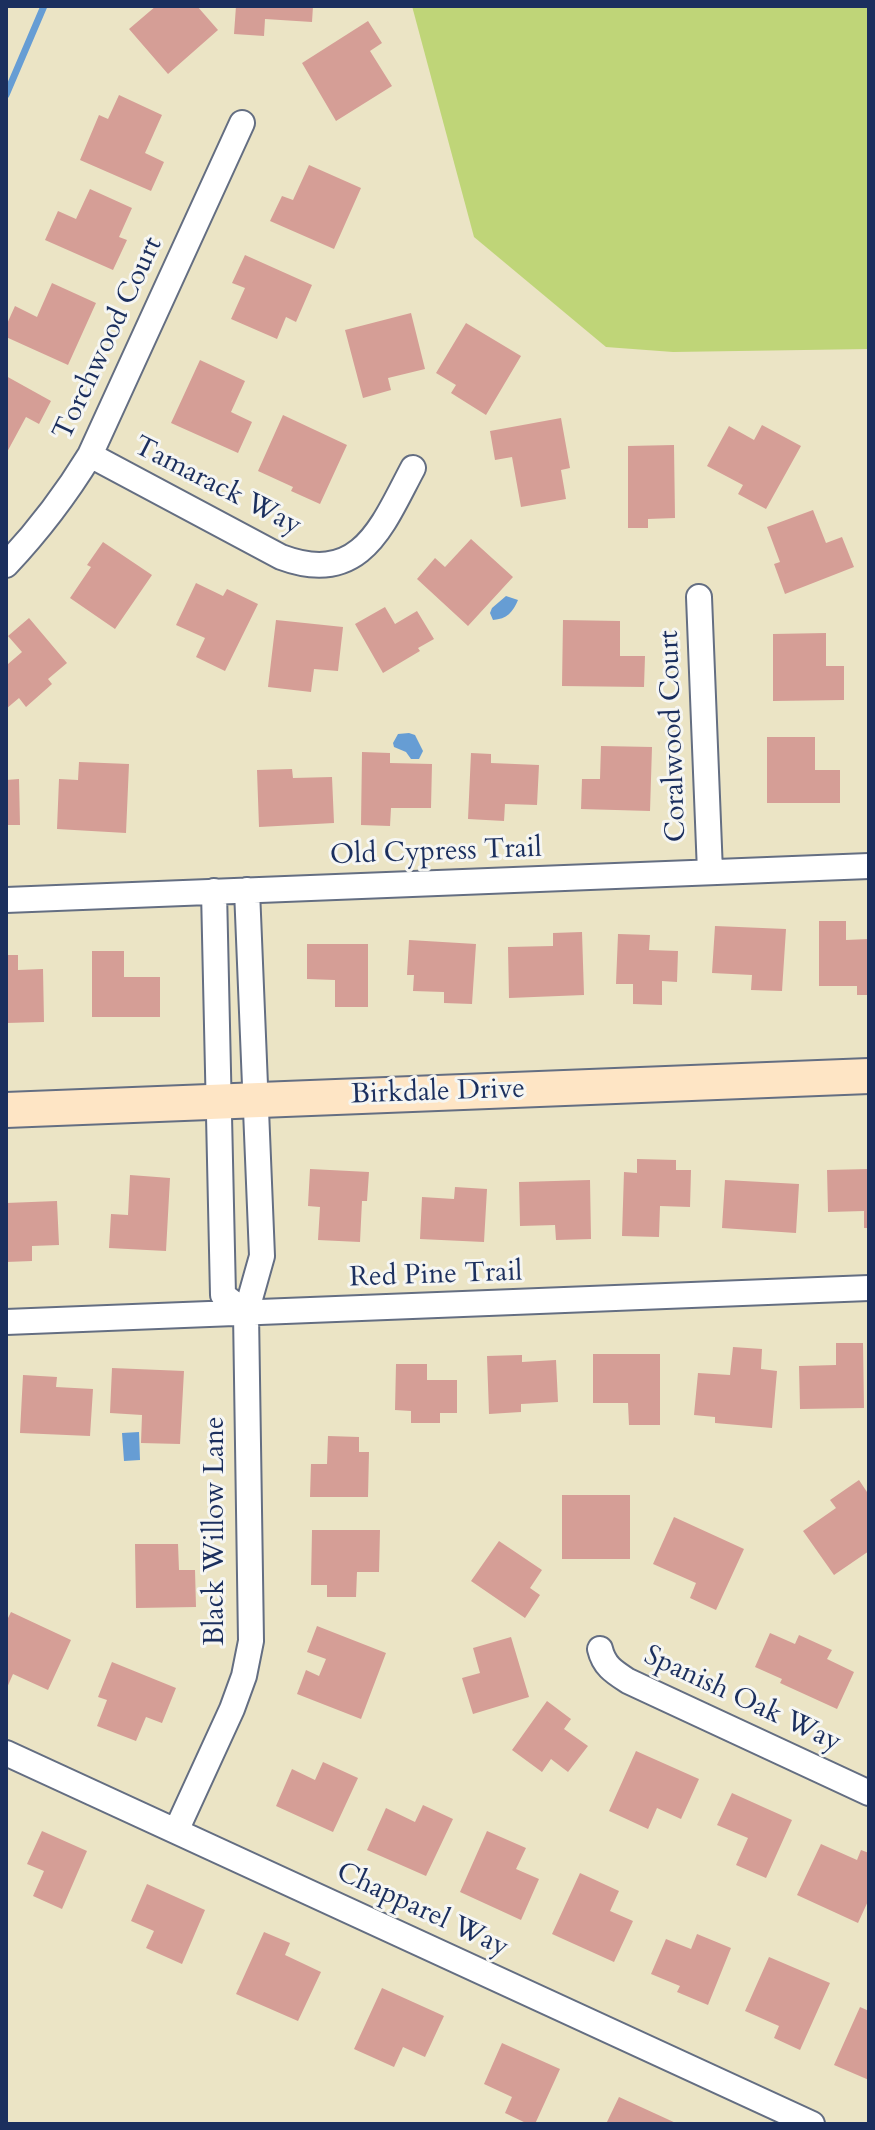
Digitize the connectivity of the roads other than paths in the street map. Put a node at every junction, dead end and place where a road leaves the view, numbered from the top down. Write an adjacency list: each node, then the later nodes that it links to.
1 (242, 123): 2 (street, Torchwood Court)
2 (90, 455): 3 (street, Tamarack Way); 4 (street, Torchwood Court)
3 (413, 468)
4 (6, 565)
5 (699, 597): 7 (street, Coralwood Court)
6 (869, 866): 7 (street, Old Cypress Trail)
7 (710, 872): 8 (street, Old Cypress Trail)
8 (247, 890): 9 (street, Old Cypress Trail); 12 (street, Black Willow Lane)
9 (214, 891): 10 (street, Old Cypress Trail); 13 (street)
10 (6, 900)
11 (869, 1076): 12 (street, Birkdale Drive)
12 (254, 1101): 13 (street, Birkdale Drive); 16 (street, Black Willow Lane)
13 (219, 1102): 14 (street, Birkdale Drive); 16 (street)
14 (6, 1110)
15 (869, 1288): 16 (street, Red Pine Trail)
16 (246, 1313): 17 (street, Red Pine Trail); 21 (street, Black Willow Lane)
17 (6, 1322)
18 (600, 1649): 20 (street, Spanish Oak Way)
19 (6, 1753): 21 (street, Chapparel Way)
20 (866, 1784)
21 (176, 1831): 22 (street, Chapparel Way)
22 (812, 2124)

